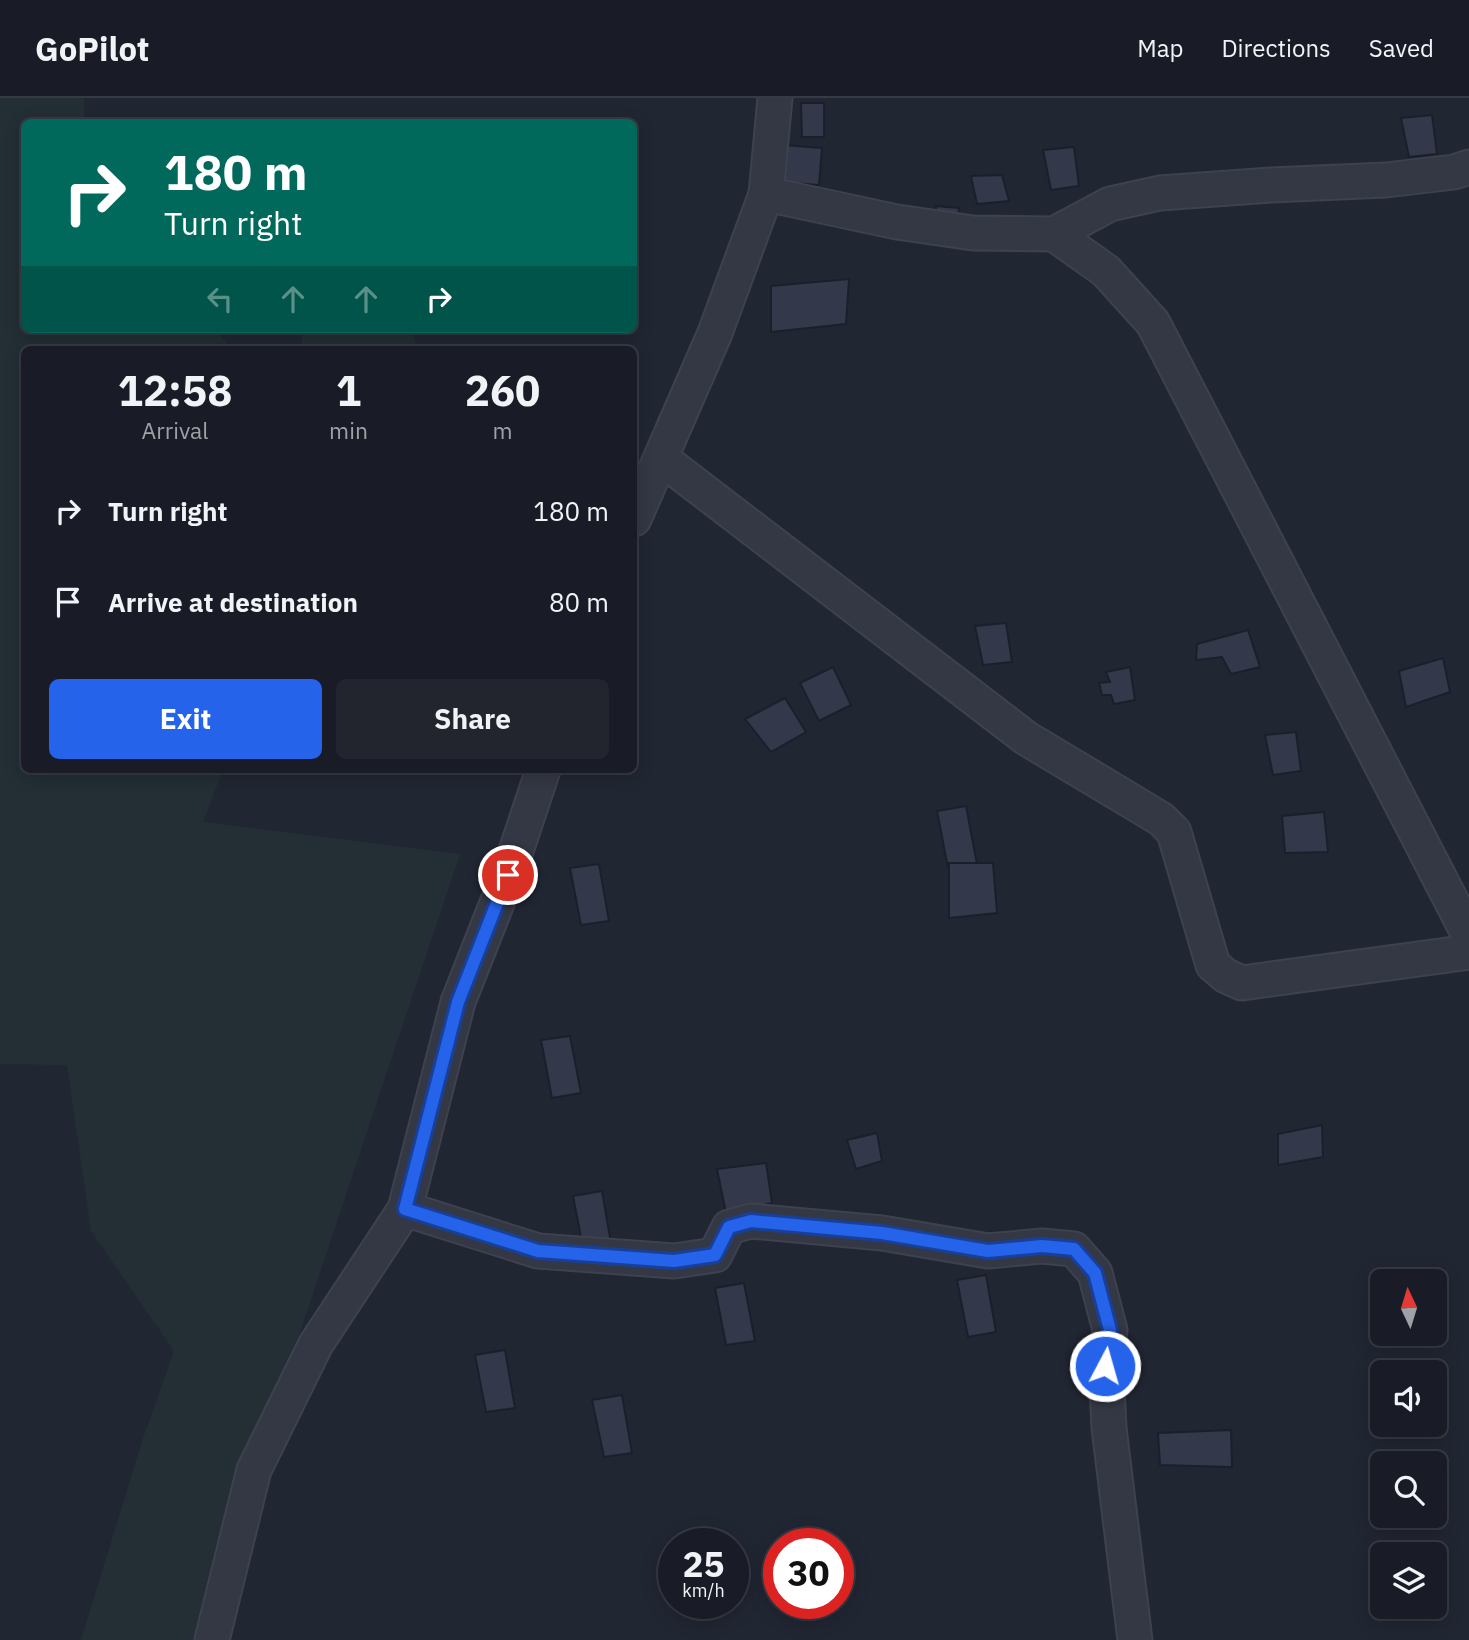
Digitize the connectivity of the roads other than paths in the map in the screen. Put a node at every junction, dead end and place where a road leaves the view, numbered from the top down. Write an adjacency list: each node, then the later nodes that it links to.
1 (775, 98): 3 (street)
2 (1469, 167): 4 (street)
3 (766, 194): 4 (street); 5 (street)
4 (1054, 234): 8 (street)
5 (662, 459): 6 (street); 9 (street)
6 (637, 513)
7 (541, 773): 10 (street)
8 (1469, 935)
9 (1469, 952)
10 (405, 1209): 11 (street); 12 (street)
11 (212, 1640)
12 (1135, 1640)

